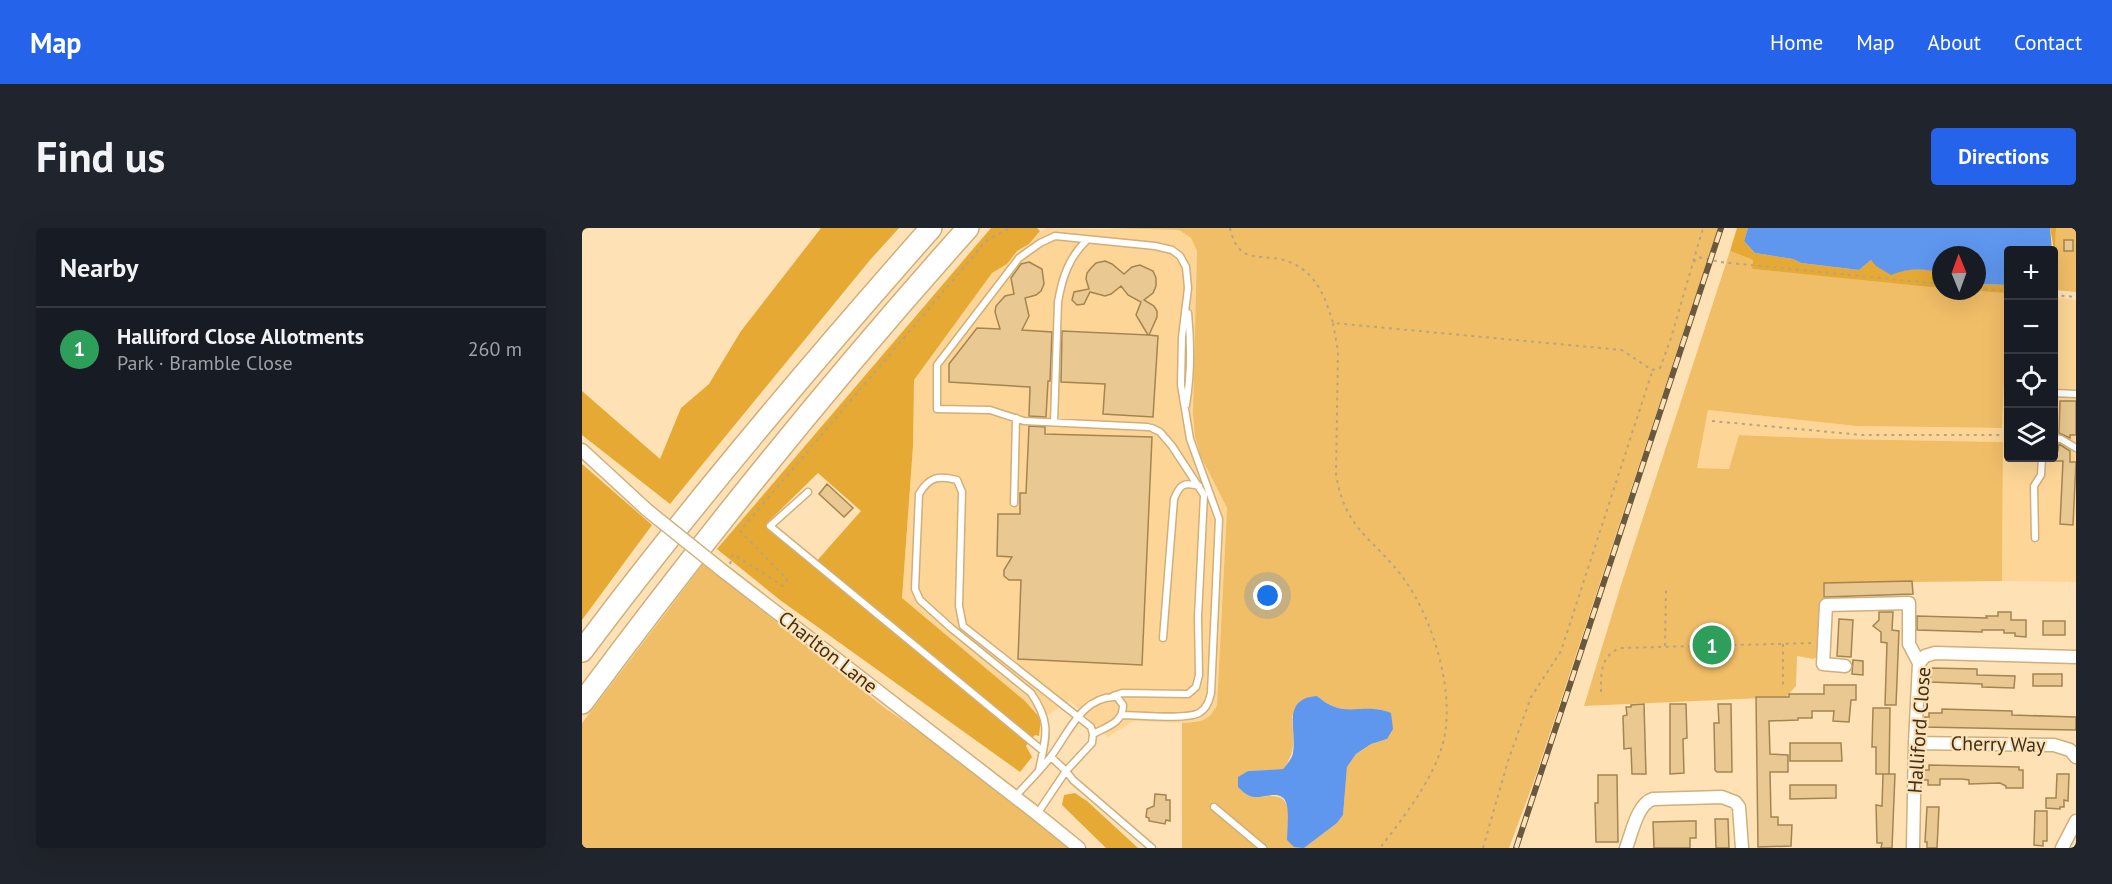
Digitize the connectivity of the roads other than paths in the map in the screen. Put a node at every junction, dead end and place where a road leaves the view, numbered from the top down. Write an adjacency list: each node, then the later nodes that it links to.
1 (931, 228): 18 (highway)
2 (968, 228): 23 (highway)
3 (1087, 240): 6 (lane); 7 (lane); 12 (lane)
4 (2058, 393): 5 (lane)
5 (2076, 394)
6 (1016, 418): 7 (lane); 15 (lane)
7 (1054, 422): 13 (lane)
8 (2058, 439): 9 (lane)
9 (2076, 448)
10 (582, 450): 33 (street, Charlton Lane, bridge)
11 (2042, 462): 16 (lane)
12 (1206, 483): 13 (lane); 24 (lane)
13 (1198, 486): 17 (lane); 22 (lane)
14 (808, 492): 28 (lane)
15 (1014, 503)
16 (2035, 538)
17 (1163, 638)
18 (582, 651)
19 (2076, 657): 20 (street, Halliford Close)
20 (1919, 663): 21 (street); 27 (street, Halliford Close)
21 (1845, 666)
22 (1113, 696): 24 (lane); 25 (lane)
23 (582, 703)
24 (1122, 715): 26 (lane)
25 (1076, 717): 26 (lane); 28 (lane); 29 (lane)
26 (1093, 734): 32 (lane)
27 (1915, 743): 30 (street, Cherry Way); 42 (street, Halliford Close)
28 (1043, 752): 31 (lane)
29 (1051, 757): 31 (lane); 32 (lane)
30 (2076, 758)
31 (1039, 770): 33 (lane)
32 (1066, 771): 35 (lane); 38 (lane)
33 (1015, 797): 35 (street, Charlton Lane)
34 (1214, 807): 39 (lane)
35 (1037, 814): 37 (street, Charlton Lane)
36 (2076, 821): 43 (street)
37 (1078, 848)
38 (1152, 848)
39 (1263, 848)
40 (1626, 848): 41 (street)
41 (1742, 848)
42 (1913, 848)
43 (2062, 848)

